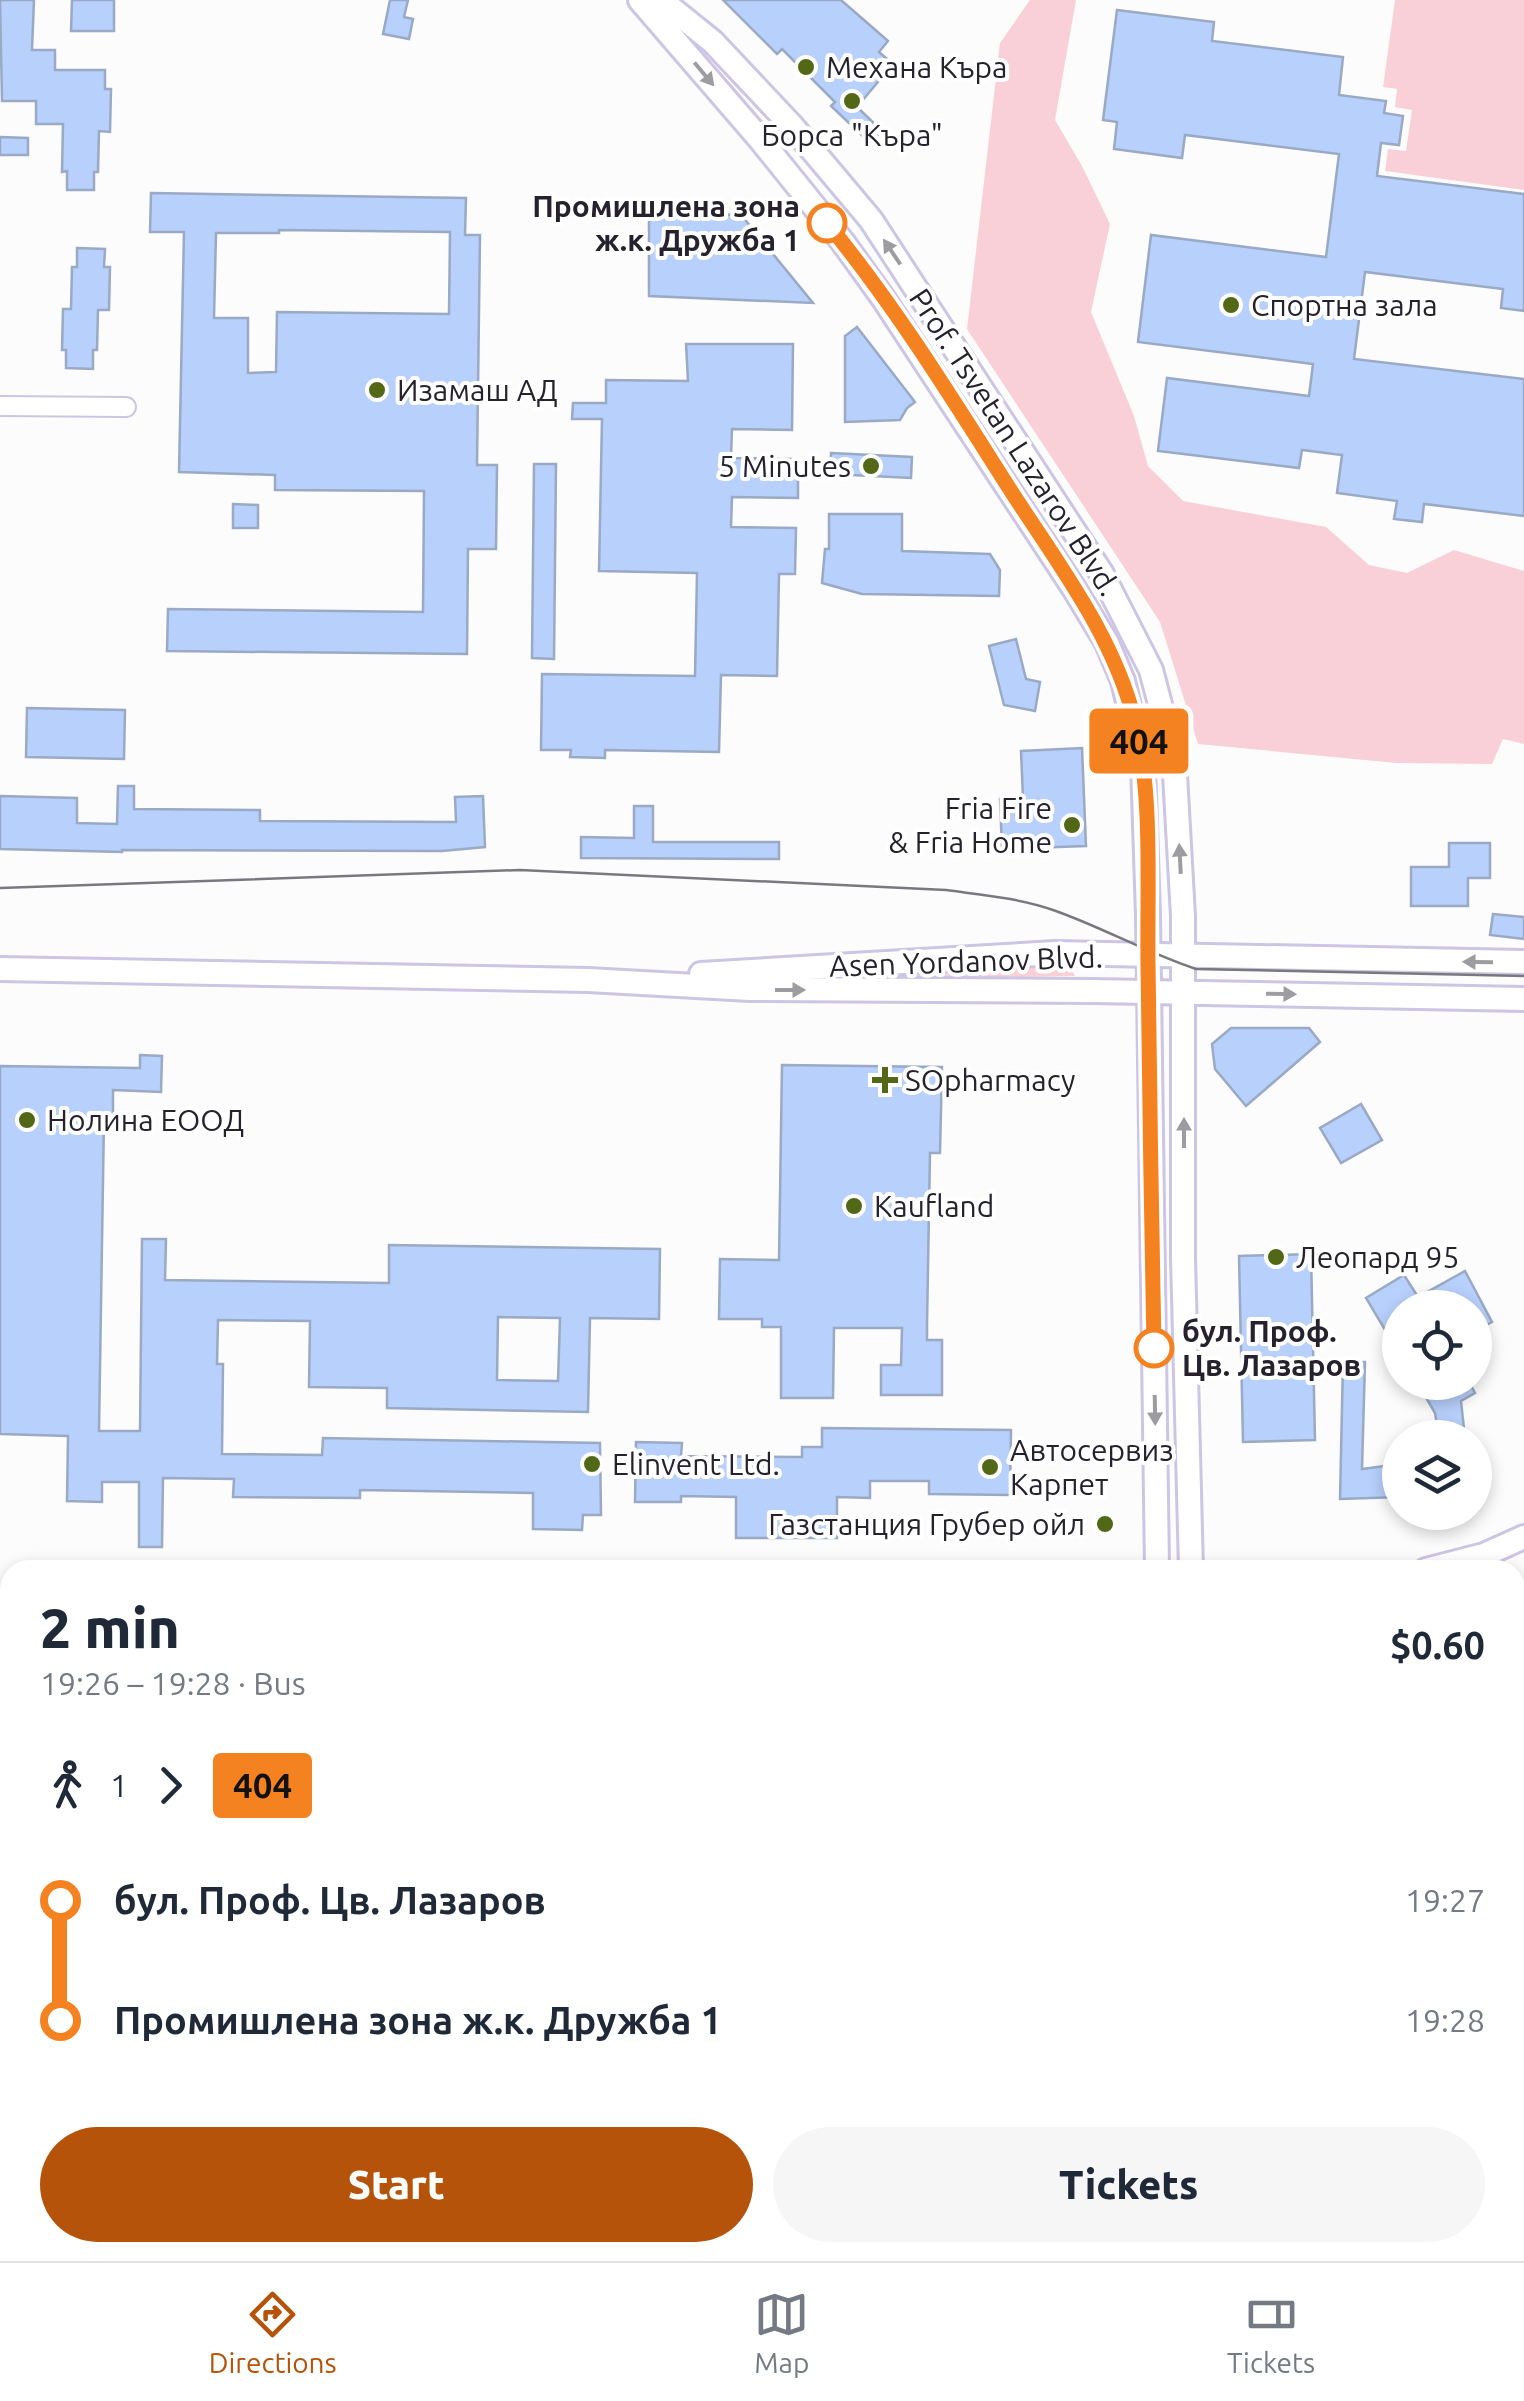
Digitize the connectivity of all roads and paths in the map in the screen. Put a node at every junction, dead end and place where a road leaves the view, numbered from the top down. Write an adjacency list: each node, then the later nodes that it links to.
1 (640, 0): 5 (main road, Prof. Tsvetan Lazarov Blvd., one-way to 5)
2 (661, 0): 6 (main road, Prof. Tsvetan Lazarov Blvd., one-way to 2)
3 (0, 406): 4 (street)
4 (126, 407)
5 (1148, 955): 6 (main road, Asen Yordanov Blvd.); 9 (main road, Asen Yordanov Blvd.); 10 (main road, Prof. Tsvetan Lazarov Blvd.)
6 (1184, 956): 7 (main road, Asen Yordanov Blvd., one-way to 6); 11 (main road, Prof. Tsvetan Lazarov Blvd.)
7 (1524, 962)
8 (0, 969): 9 (main road, Asen Yordanov Blvd.)
9 (588, 980): 10 (main road, Asen Yordanov Blvd., one-way to 10)
10 (1149, 992): 11 (main road, Asen Yordanov Blvd.); 14 (main road, Prof. Tsvetan Lazarov Blvd., one-way to 14)
11 (1184, 992): 12 (main road, Asen Yordanov Blvd., one-way to 12); 15 (main road, Prof. Tsvetan Lazarov Blvd., one-way to 11)
12 (1524, 999)
13 (1524, 1537): 16 (main road)
14 (1158, 1560)
15 (1191, 1560)
16 (1465, 1560)

